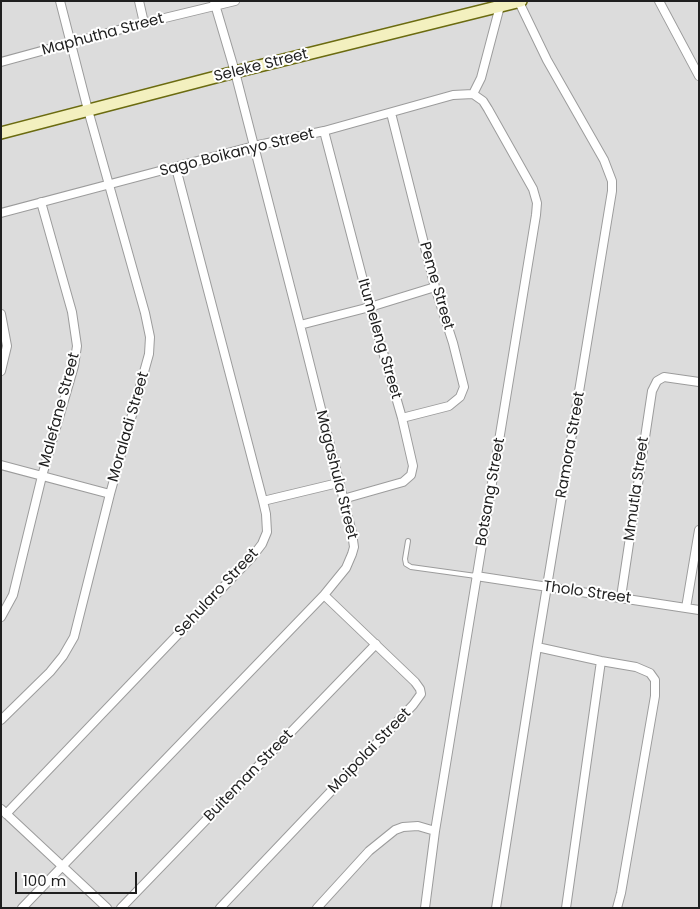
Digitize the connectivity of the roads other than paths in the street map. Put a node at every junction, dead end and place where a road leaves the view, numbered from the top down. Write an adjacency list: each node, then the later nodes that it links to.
1 (60, 1): 10 (street, Moraladi Street)
2 (139, 1): 9 (street)
3 (235, 1): 6 (street, Maphutha Street)
4 (668, 1): 8 (street)
5 (520, 2): 7 (street, Seleke Street); 40 (street, Ramora Street)
6 (215, 3): 9 (street, Maphutha Street); 12 (street, Magashula Street)
7 (503, 4): 12 (street, Seleke Street); 14 (street)
8 (660, 4): 13 (street)
9 (144, 23): 10 (street, Maphutha Street)
10 (72, 43): 11 (street, Maphutha Street); 15 (street, Moraladi Street)
11 (1, 62)
12 (235, 72): 15 (street, Seleke Street); 19 (street, Magashula Street)
13 (699, 76)
14 (473, 94): 16 (street, Sago Boikanyo Street); 39 (street, Botsang Street)
15 (88, 110): 18 (street, Seleke Street); 21 (street, Moraladi Street)
16 (391, 113): 17 (street, Sago Boikanyo Street); 24 (street, Peme Street)
17 (324, 131): 19 (street, Sago Boikanyo Street); 25 (street, Itumeleng Street)
18 (1, 133)
19 (254, 146): 20 (street, Sago Boikanyo Street); 27 (street, Magashula Street)
20 (176, 168): 21 (street, Sago Boikanyo Street); 36 (street, Sehularo Street)
21 (110, 184): 22 (street, Sago Boikanyo Street); 34 (street, Moraladi Street)
22 (41, 202): 23 (street, Sago Boikanyo Street); 32 (street, Malefane Street)
23 (1, 214)
24 (435, 287): 25 (street); 30 (street, Peme Street)
25 (370, 307): 27 (street); 30 (street, Itumeleng Street)
26 (1, 314): 28 (street)
27 (300, 324): 33 (street, Magashula Street)
28 (1, 371)
29 (699, 382): 42 (street, Mmutla Street)
30 (402, 418): 35 (street, Itumeleng Street)
31 (1, 465): 32 (street)
32 (42, 476): 34 (street); 45 (street, Malefane Street)
33 (338, 483): 35 (street, Magashula Street); 36 (street)
34 (110, 494): 49 (street, Moraladi Street)
35 (343, 499): 41 (street, Magashula Street)
36 (263, 501): 50 (street, Sehularo Street)
37 (699, 530): 43 (street)
38 (408, 540): 39 (lane)
39 (476, 576): 40 (street, Tholo Street); 51 (street, Botsang Street)
40 (546, 587): 42 (street, Tholo Street); 47 (street, Ramora Street)
41 (324, 595): 46 (street, Moipolai Street); 52 (street, Magashula Street)
42 (621, 597): 43 (street, Tholo Street)
43 (686, 608): 44 (street, Tholo Street)
44 (699, 610)
45 (1, 616)
46 (376, 644): 55 (street, Buiteman Street); 56 (street, Moipolai Street)
47 (536, 647): 48 (street); 59 (street, Ramora Street)
48 (601, 661): 60 (street); 61 (street)
49 (1, 720)
50 (4, 811): 52 (street)
51 (435, 831): 57 (street); 58 (street, Botsang Street)
52 (63, 866): 53 (street, Magashula Street); 54 (street)
53 (22, 908)
54 (107, 908)
55 (122, 908)
56 (220, 908)
57 (317, 908)
58 (425, 908)
59 (496, 908)
60 (566, 908)
61 (617, 908)

